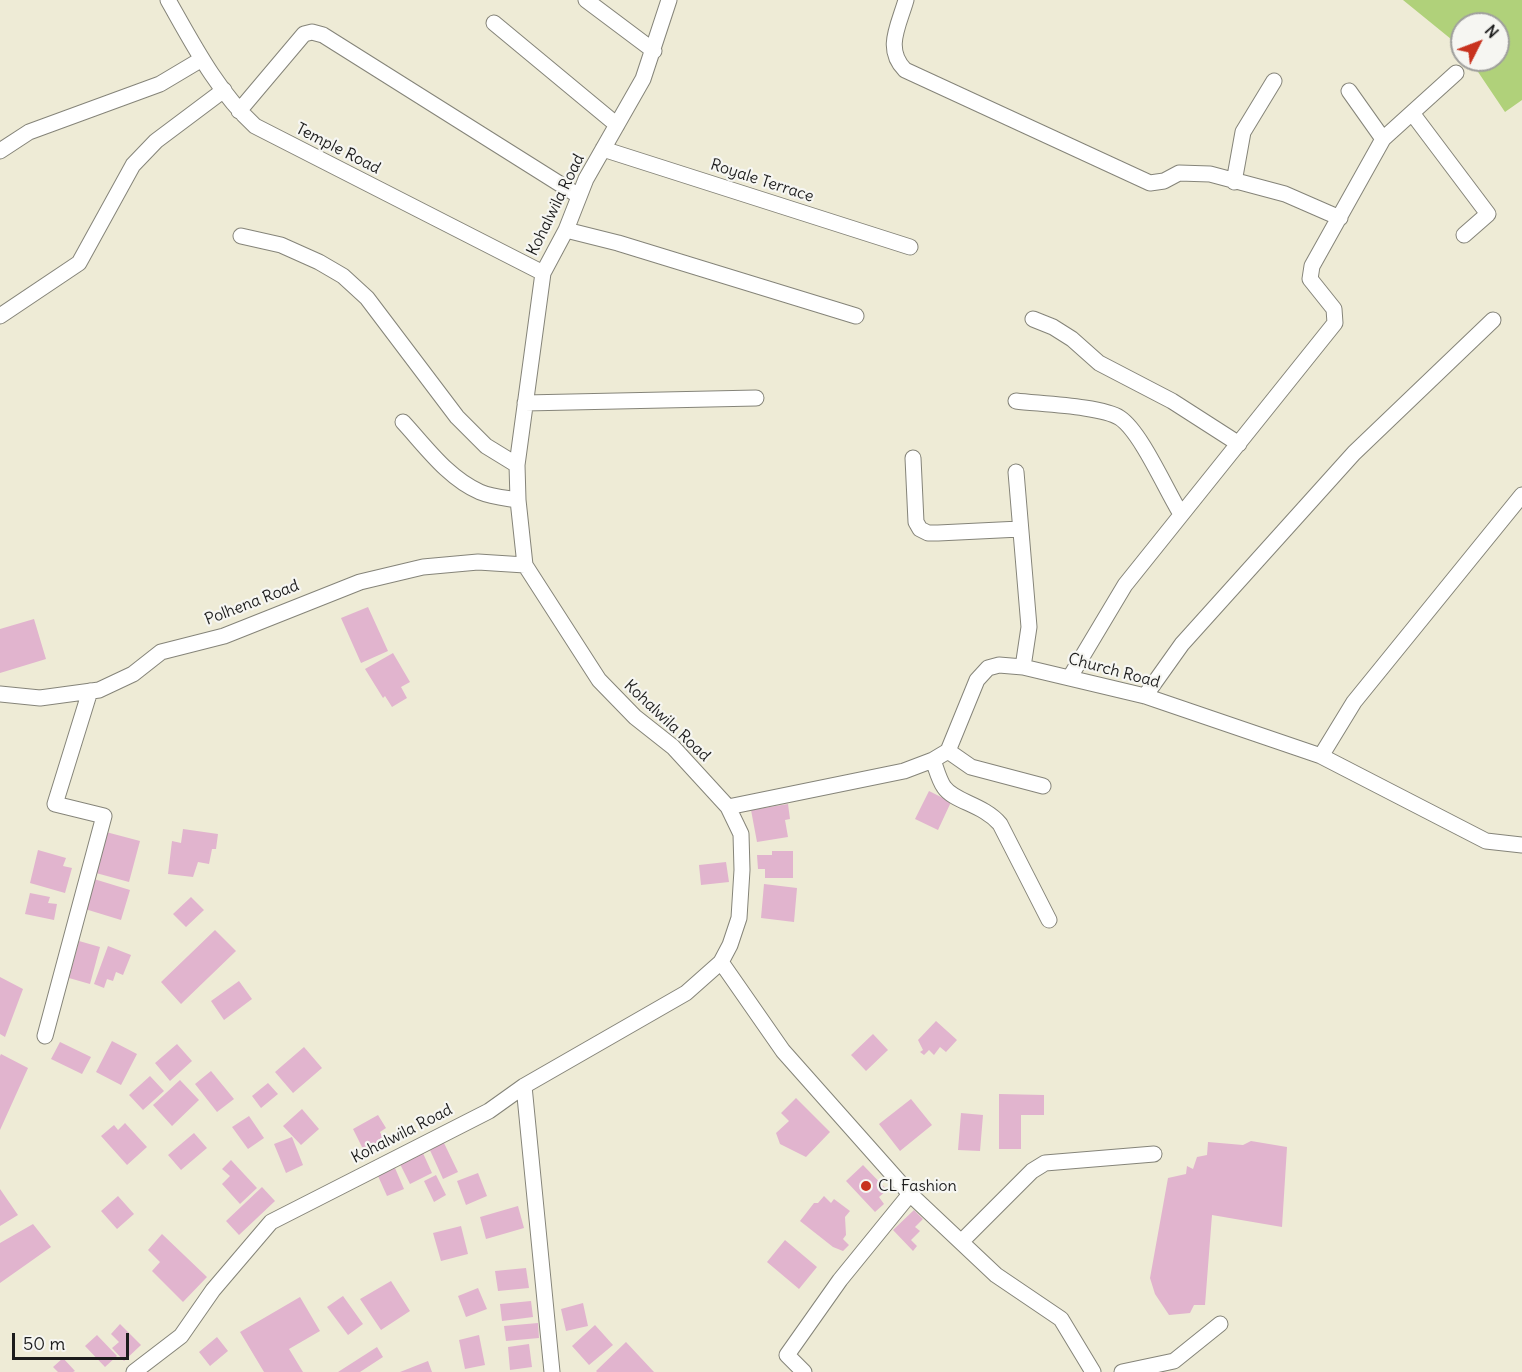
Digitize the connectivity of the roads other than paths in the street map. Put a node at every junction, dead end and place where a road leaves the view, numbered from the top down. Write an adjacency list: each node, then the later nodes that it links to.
1 (168, 0): 7 (street, Temple Road)
2 (586, 0): 6 (street)
3 (669, 0): 6 (street, Kohalwila Road)
4 (906, 0): 18 (street)
5 (494, 23): 14 (street)
6 (654, 51): 14 (street, Kohalwila Road)
7 (202, 59): 10 (street, Temple Road); 17 (street)
8 (1456, 73): 13 (street)
9 (1274, 81): 18 (street)
10 (224, 90): 12 (street, Temple Road); 26 (street)
11 (1348, 91): 15 (street)
12 (239, 111): 19 (street); 25 (street, Temple Road)
13 (1412, 113): 15 (street); 22 (street)
14 (617, 125): 16 (street, Kohalwila Road)
15 (1383, 139): 20 (street)
16 (603, 149): 19 (street, Kohalwila Road); 24 (street, Royale Terrace)
17 (0, 151)
18 (1234, 182): 20 (street)
19 (579, 196): 21 (street, Kohalwila Road)
20 (1340, 218): 34 (street)
21 (566, 230): 25 (street, Kohalwila Road); 27 (street)
22 (1464, 235)
23 (241, 236): 36 (street)
24 (910, 247)
25 (543, 273): 32 (street, Kohalwila Road)
26 (0, 316)
27 (856, 316)
28 (1033, 319): 34 (street)
29 (1493, 320): 47 (street)
30 (756, 398): 32 (street)
31 (1016, 401): 40 (street)
32 (525, 403): 36 (street, Kohalwila Road)
33 (403, 422): 39 (street)
34 (1239, 444): 40 (street)
35 (913, 458): 41 (street)
36 (517, 465): 39 (street, Kohalwila Road)
37 (1016, 472): 41 (street)
38 (1522, 495): 49 (street)
39 (518, 500): 42 (street, Kohalwila Road)
40 (1180, 514): 44 (street)
41 (1020, 529): 43 (street)
42 (525, 565): 45 (street, Polhena Road); 52 (street, Kohalwila Road)
43 (1023, 667): 44 (street, Church Road); 48 (street, Church Road)
44 (1070, 677): 47 (street, Church Road)
45 (90, 691): 46 (street, Polhena Road); 56 (street)
46 (0, 694)
47 (1145, 696): 49 (street, Church Road)
48 (948, 751): 50 (street); 51 (street)
49 (1321, 756): 53 (street, Church Road)
50 (933, 760): 52 (street); 54 (street)
51 (1042, 786)
52 (728, 807): 55 (street, Kohalwila Road)
53 (1522, 844)
54 (1049, 920)
55 (721, 962): 57 (street, Kohalwila Road); 59 (street)
56 (45, 1036)
57 (524, 1086): 62 (street, Kohalwila Road); 63 (street)
58 (1154, 1154): 60 (street)
59 (910, 1194): 60 (street); 64 (street)
60 (960, 1242): 65 (street)
61 (1220, 1324): 66 (street)
62 (134, 1372)
63 (552, 1372)
64 (804, 1372)
65 (1093, 1372)
66 (1122, 1372)

